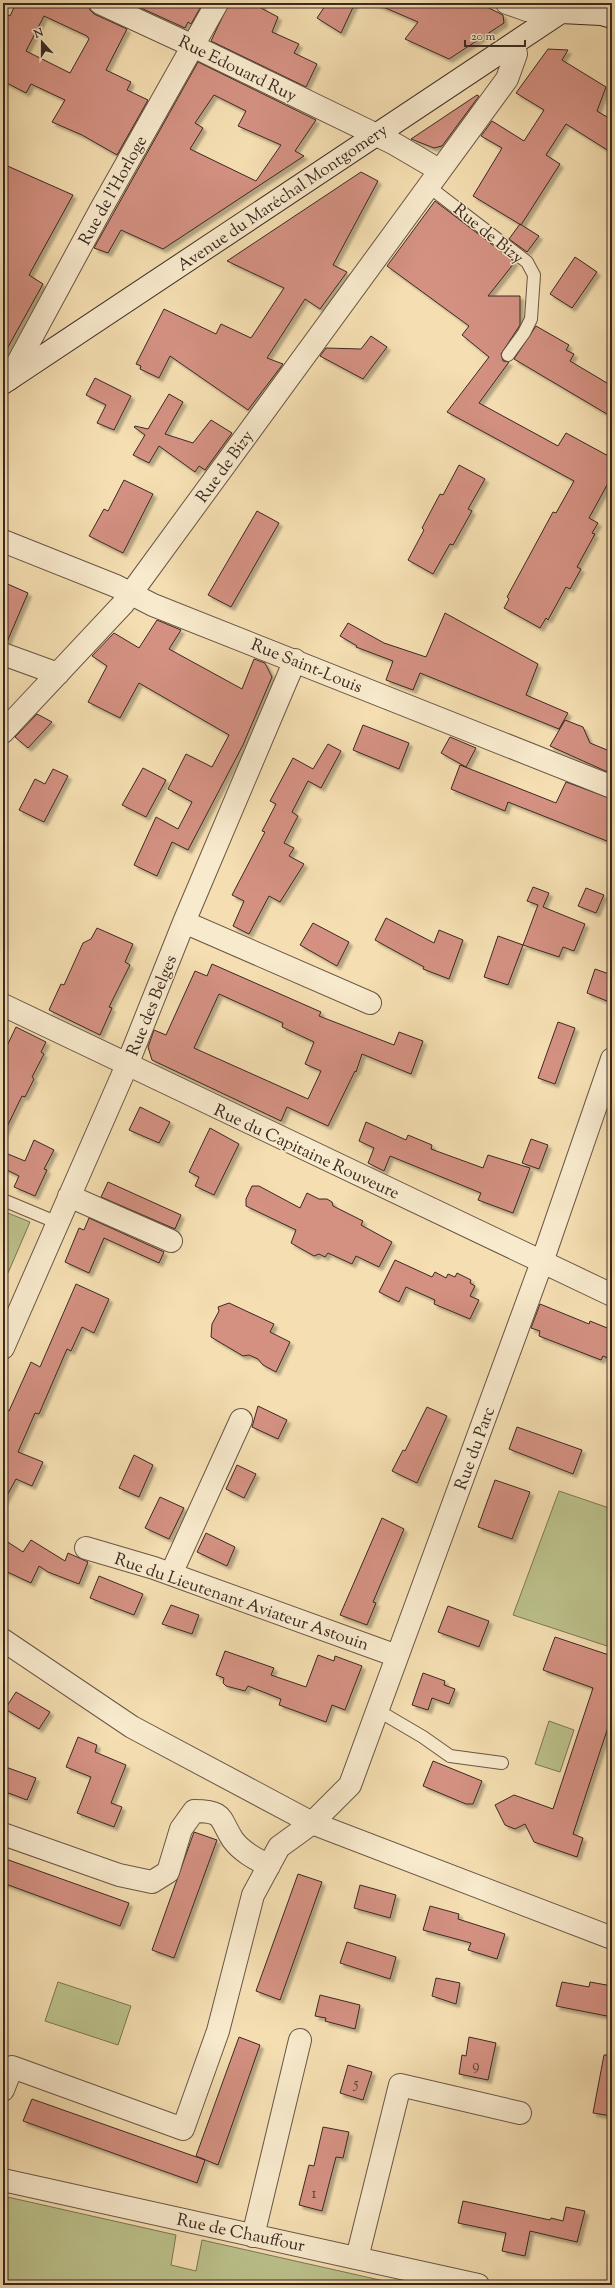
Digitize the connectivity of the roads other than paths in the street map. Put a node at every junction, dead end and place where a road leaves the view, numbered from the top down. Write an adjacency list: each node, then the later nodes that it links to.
1 (100, 3): 7 (street, Rue Edouard Ruy)
2 (217, 3): 7 (street, Rue de l'Horloge)
3 (507, 3): 4 (street)
4 (561, 12): 5 (street); 6 (street, Avenue du Maréchal Montgomery)
5 (612, 18)
6 (514, 44): 8 (street, Avenue du Maréchal Montgomery); 9 (street, Rue de Bizy)
7 (193, 46): 8 (street, Rue Edouard Ruy); 11 (street, Rue de l'Horloge)
8 (375, 135): 9 (street, Rue Edouard Ruy); 11 (street, Avenue du Maréchal Montgomery)
9 (434, 178): 10 (lane, Rue de Bizy); 13 (street, Rue de Bizy)
10 (508, 355)
11 (6, 381)
12 (3, 541): 13 (street, Rue Saint-Louis)
13 (131, 594): 15 (street, Rue Saint-Louis); 16 (street, Rue de Bizy)
14 (3, 654): 16 (street)
15 (295, 660): 18 (street, Rue Saint-Louis); 19 (street, Rue des Belges)
16 (58, 674): 17 (street, Rue de Bizy)
17 (3, 732)
18 (612, 787)
19 (184, 922): 20 (street); 23 (street, Rue des Belges)
20 (370, 1003)
21 (3, 1005): 23 (street, Rue du Capitaine Rouveure)
22 (612, 1059): 28 (street, Rue du Parc)
23 (127, 1065): 24 (street, Rue des Belges); 28 (street, Rue du Capitaine Rouveure)
24 (70, 1196): 26 (street, Rue des Belges); 27 (street)
25 (3, 1200): 26 (lane)
26 (58, 1223): 30 (street, Rue des Belges)
27 (171, 1241)
28 (542, 1262): 29 (street, Rue du Capitaine Rouveure); 35 (street, Rue du Parc)
29 (612, 1295)
30 (3, 1348)
31 (241, 1420): 33 (street)
32 (86, 1548): 33 (street, Rue du Lieutenant Aviateur Astouin)
33 (171, 1574): 35 (street, Rue du Lieutenant Aviateur Astouin)
34 (3, 1640): 38 (street)
35 (397, 1656): 36 (street, Rue du Parc)
36 (377, 1710): 37 (lane); 38 (street, Rue du Parc)
37 (502, 1763)
38 (312, 1823): 40 (street, Rue du Parc); 41 (street)
39 (3, 1834): 40 (street)
40 (269, 1866): 43 (street, Rue du Parc)
41 (612, 1938)
42 (300, 2040): 46 (street)
43 (3, 2090)
44 (520, 2113): 47 (street)
45 (3, 2180): 46 (street, Rue de Chauffour)
46 (253, 2236): 47 (street, Rue de Chauffour)
47 (357, 2258): 48 (street, Rue de Chauffour)
48 (478, 2285)

